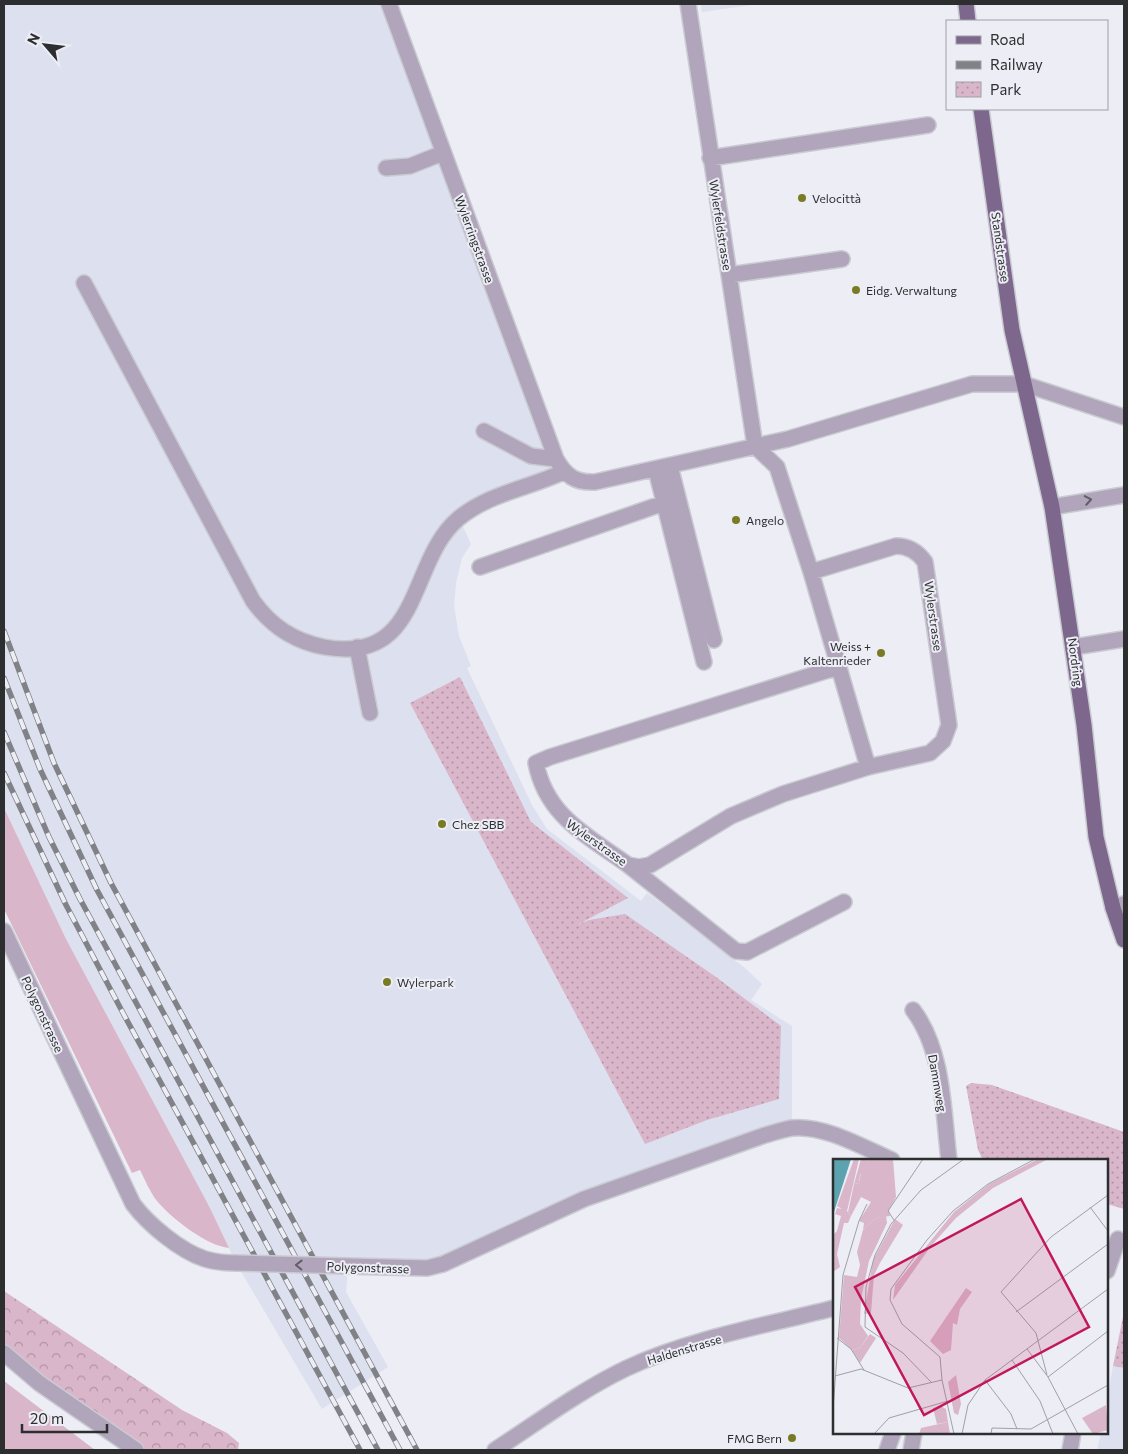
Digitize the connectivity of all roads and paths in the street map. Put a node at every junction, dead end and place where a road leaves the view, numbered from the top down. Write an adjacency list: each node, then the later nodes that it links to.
1 (389, 4): 7 (street, Wylerringstrasse)
2 (688, 4): 8 (street, Wylerfeldstrasse)
3 (966, 4): 4 (main road)
4 (968, 20)
5 (981, 110): 13 (main road, Standstrasse)
6 (928, 125): 8 (street)
7 (443, 153): 9 (street); 17 (street, Wylerringstrasse)
8 (710, 158): 11 (street, Wylerfeldstrasse)
9 (386, 168)
10 (842, 259): 11 (street)
11 (729, 275): 16 (street, Wylerfeldstrasse)
12 (84, 282): 26 (street)
13 (1024, 384): 14 (street); 16 (street); 21 (main road, Nordring)
14 (1124, 417)
15 (484, 431): 17 (street)
16 (754, 446): 18 (street); 23 (street)
17 (560, 466): 18 (street); 26 (street)
18 (663, 468): 20 (street); 25 (street)
19 (1124, 495): 21 (street, one-way to 19)
20 (664, 503): 22 (street); 28 (street)
21 (1052, 506): 27 (main road, Nordring)
22 (480, 567)
23 (811, 572): 29 (street); 31 (street, Wylerstrasse)
24 (1124, 639): 27 (street)
25 (714, 640)
26 (357, 647): 30 (street)
27 (1074, 648): 34 (main road, Nordring)
28 (704, 662)
29 (838, 667): 31 (street); 32 (street, Wylerstrasse)
30 (370, 713)
31 (868, 767): 32 (street, Wylerstrasse)
32 (628, 865): 33 (street)
33 (844, 902)
34 (1119, 906): 36 (main road, Nordring)
35 (4, 932): 38 (street, Polygonstrasse, one-way to 35, bridge)
36 (1124, 940)
37 (913, 1010): 39 (street, Dammweg)
38 (890, 1159)
39 (949, 1159)
40 (1116, 1239): 41 (street)
41 (1108, 1267)
42 (833, 1308): 48 (street, Haldenstrasse)
43 (4, 1353): 47 (street)
44 (893, 1434): 49 (street)
45 (914, 1434): 50 (street)
46 (1073, 1434): 51 (street)
47 (136, 1450)
48 (495, 1450)
49 (887, 1450)
50 (910, 1450)
51 (1070, 1450)

